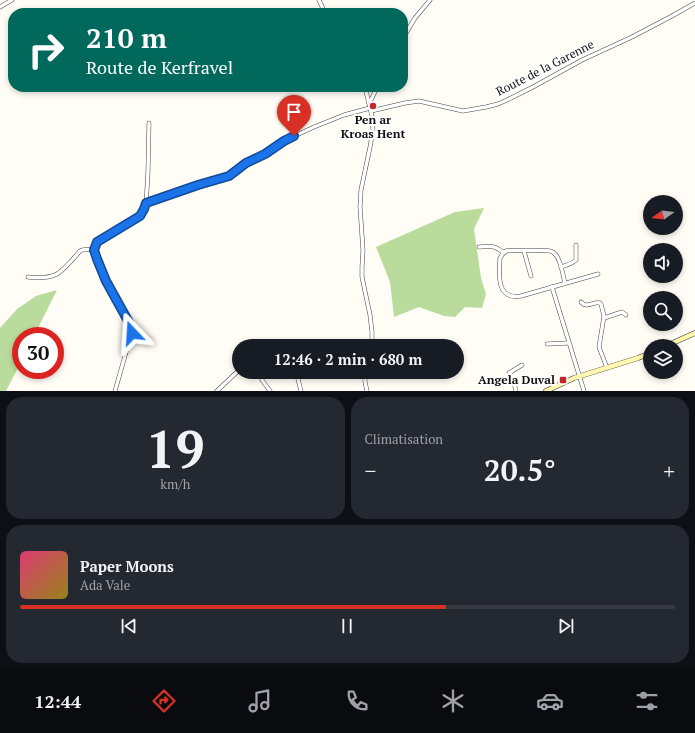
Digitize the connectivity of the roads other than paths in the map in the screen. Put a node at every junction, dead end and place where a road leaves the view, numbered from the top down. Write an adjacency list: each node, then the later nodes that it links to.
1 (12, 0): 4 (street)
2 (430, 0): 5 (street)
3 (695, 3): 9 (street, Route de la Garenne)
4 (0, 8)
5 (408, 30)
6 (366, 92): 8 (street)
7 (375, 92): 8 (street)
8 (369, 104): 9 (street)
9 (370, 110): 11 (street, Route de la Garenne); 27 (street)
10 (149, 123): 11 (street)
11 (146, 203): 14 (street)
12 (576, 245): 17 (street)
13 (479, 247): 16 (street)
14 (94, 250): 20 (street); 40 (street)
15 (524, 251): 16 (street); 17 (street); 19 (street)
16 (504, 253): 22 (street)
17 (560, 267): 21 (street)
18 (598, 274): 21 (street)
19 (531, 276)
20 (28, 277)
21 (565, 283): 22 (street)
22 (552, 286): 29 (street)
23 (581, 302): 25 (street)
24 (626, 315): 25 (street)
25 (604, 318): 33 (street)
26 (695, 333): 28 (main road)
27 (372, 339)
28 (682, 339)
29 (568, 343): 30 (street); 35 (street)
30 (547, 344)
31 (643, 356): 33 (main road)
32 (522, 365): 45 (street)
33 (607, 368): 35 (main road)
34 (232, 377): 39 (street)
35 (580, 377): 46 (main road); 47 (street)
36 (298, 379): 43 (street)
37 (365, 379): 44 (street)
38 (262, 380): 42 (street)
39 (219, 389): 41 (street)
40 (115, 391)
41 (225, 391)
42 (270, 391)
43 (301, 391)
44 (367, 391)
45 (516, 391)
46 (546, 391)
47 (584, 391)

